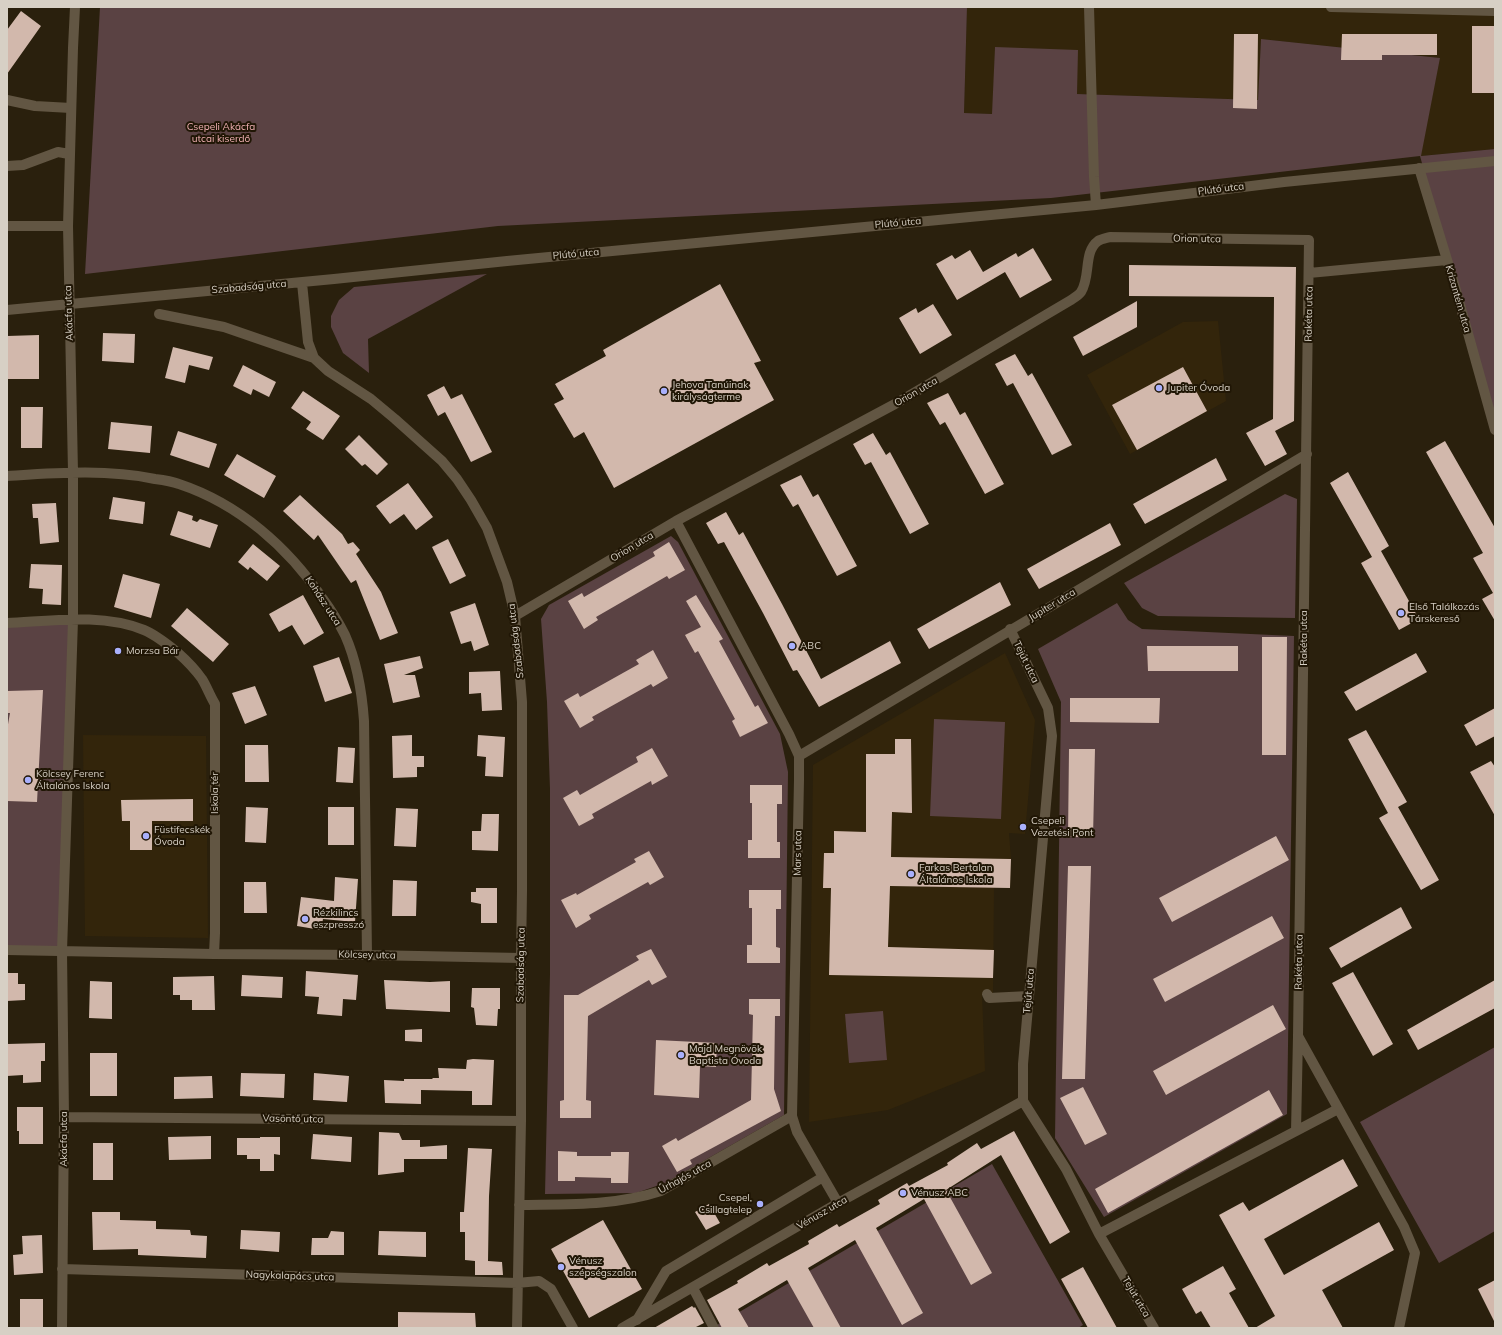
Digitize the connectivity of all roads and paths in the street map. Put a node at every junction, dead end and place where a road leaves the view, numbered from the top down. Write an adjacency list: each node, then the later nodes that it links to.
1 (75, 7): 6 (street, Akácfa utca)
2 (1089, 7): 11 (street)
3 (1331, 7): 4 (street)
4 (1495, 11)
5 (7, 100): 6 (street)
6 (71, 108): 7 (street, Akácfa utca)
7 (69, 154): 9 (street); 13 (street, Akácfa utca)
8 (1495, 161): 10 (street, Plútó utca)
9 (7, 166)
10 (1419, 168): 11 (street, Plútó utca); 15 (street, Krizantém utca)
11 (1096, 205): 17 (street, Plútó utca)
12 (7, 226): 13 (street)
13 (68, 226): 18 (street, Akácfa utca)
14 (1309, 240): 16 (street, Rakéta utca); 26 (street, Orion utca)
15 (1447, 260): 16 (street); 22 (street, Krizantém utca)
16 (1309, 273): 23 (street, Rakéta utca)
17 (302, 283): 18 (street, Szabadság utca); 21 (street, Szabadság utca)
18 (69, 303): 19 (street, Szabadság utca); 24 (street, Akácfa utca)
19 (7, 310)
20 (159, 314): 21 (street)
21 (314, 358): 27 (street, Szabadság utca)
22 (1495, 430)
23 (1307, 454): 30 (street, Jupiter utca); 39 (street, Rakéta utca)
24 (73, 472): 25 (street, Kohász utca); 28 (street, Akácfa utca); 35 (street, Kohász utca)
25 (7, 476)
26 (676, 521): 27 (street, Orion utca); 31 (street, Mars utca)
27 (515, 616): 36 (street, Szabadság utca)
28 (73, 620): 29 (street, Iskola tér); 33 (street); 34 (street, Iskola tér)
29 (7, 623)
30 (1010, 629): 31 (street, Jupiter utca); 38 (street, Tejút utca)
31 (799, 756): 42 (street, Mars utca)
32 (7, 950): 33 (street)
33 (62, 951): 34 (street); 43 (street, Akácfa utca)
34 (214, 954): 35 (street, Kölcsey utca)
35 (367, 955): 36 (street, Kölcsey utca)
36 (521, 958): 44 (street, Szabadság utca)
37 (987, 994): 38 (street)
38 (1029, 996): 40 (street, Tejút utca)
39 (1298, 1036): 41 (street, Rakéta utca); 45 (street, Rakéta utca)
40 (1024, 1101): 47 (street, Vénusz utca); 49 (street, Tejút utca)
41 (1338, 1109): 45 (street); 60 (street, Rakéta utca)
42 (792, 1116): 46 (street, Mars utca); 48 (street, Űrhajós utca)
43 (64, 1117): 44 (street, Vasöntő utca); 50 (street, Akácfa utca)
44 (521, 1122): 48 (street, Szabadság utca)
45 (1296, 1131): 49 (street)
46 (823, 1177): 47 (street, Mars utca); 53 (street)
47 (838, 1203): 52 (street, Vénusz utca)
48 (519, 1205): 51 (street, Szabadság utca)
49 (1099, 1234): 59 (street, Tejút utca)
50 (62, 1269): 51 (street, Nagykalapács utca); 54 (street, Akácfa utca)
51 (517, 1283): 55 (street, Szabadság utca); 56 (street, Nagykalapács utca)
52 (693, 1288): 53 (street, Vénusz utca); 58 (street)
53 (636, 1321): 57 (street, Vénusz utca)
54 (62, 1328)
55 (517, 1328)
56 (573, 1328)
57 (622, 1328)
58 (714, 1328)
59 (1154, 1328)
60 (1399, 1328)

